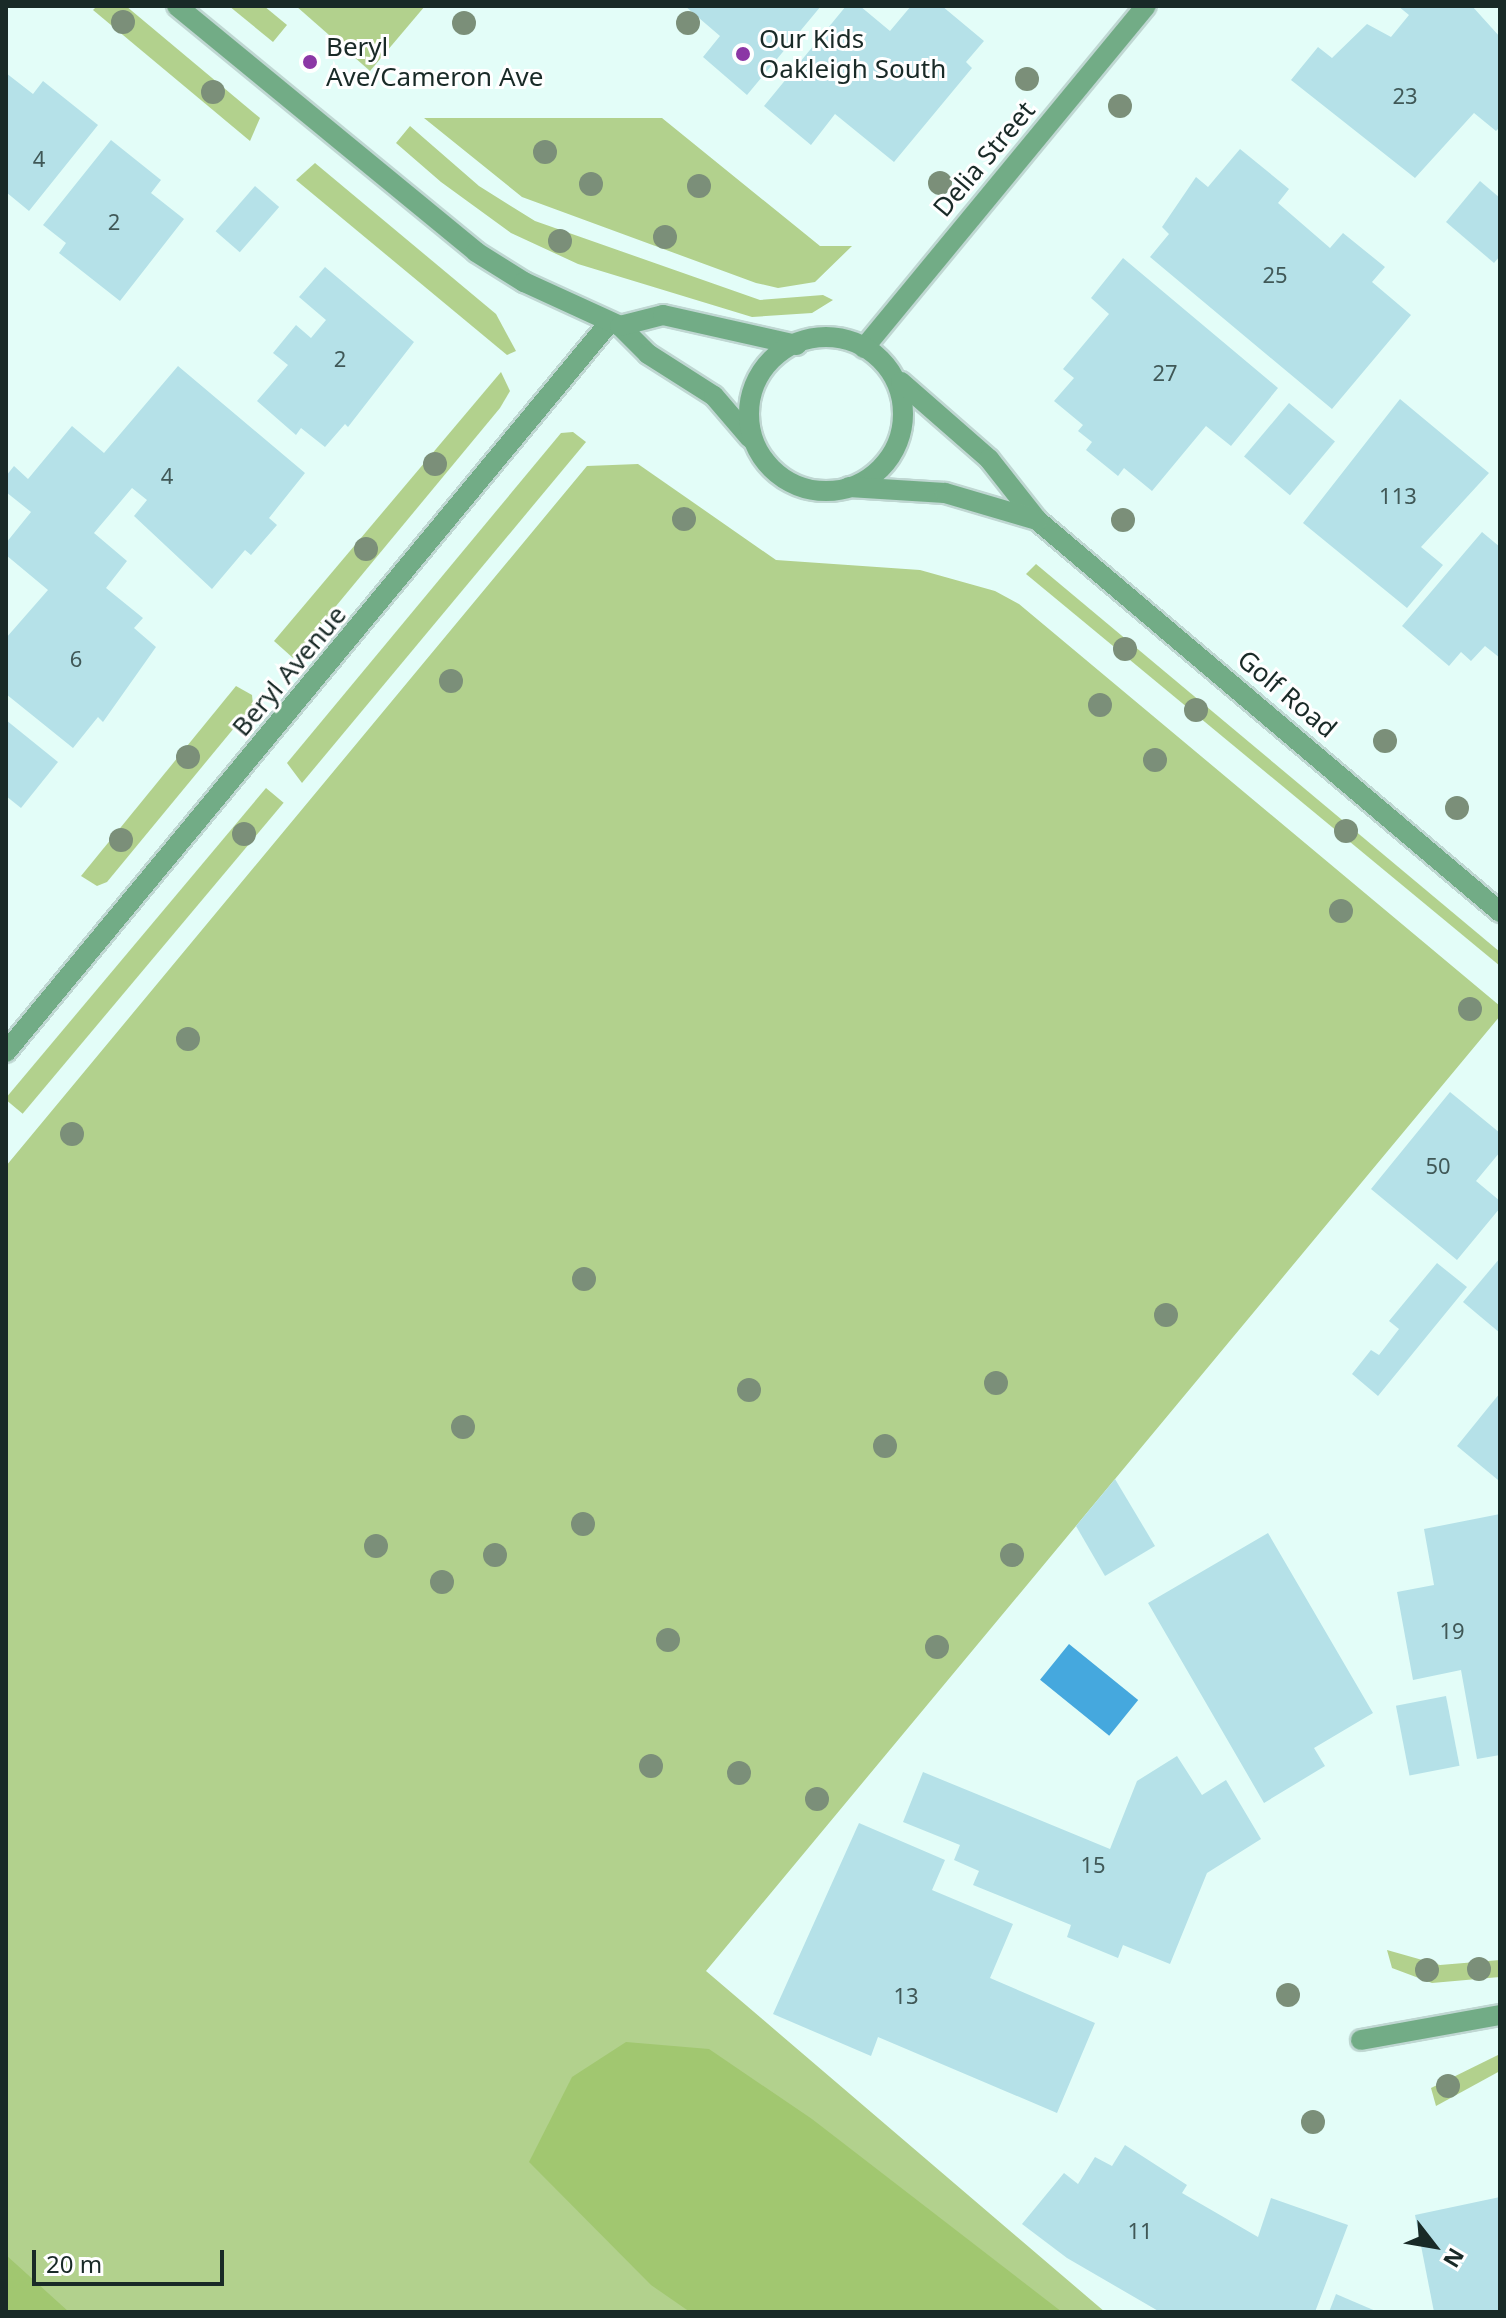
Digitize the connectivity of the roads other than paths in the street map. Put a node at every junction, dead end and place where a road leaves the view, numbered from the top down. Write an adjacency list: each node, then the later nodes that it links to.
1 (177, 6): 3 (street)
2 (1146, 6): 5 (street, Delia Street)
3 (615, 324): 4 (street); 7 (street); 11 (street, Beryl Avenue)
4 (797, 345): 5 (street); 7 (street)
5 (864, 348): 6 (street)
6 (901, 382): 8 (street); 9 (street, Golf Road)
7 (750, 438): 8 (street)
8 (849, 487): 9 (street, Golf Road)
9 (1037, 520): 10 (street, Golf Road)
10 (1500, 912)
11 (6, 1052)
12 (1500, 2015): 13 (street)
13 (1361, 2040)

